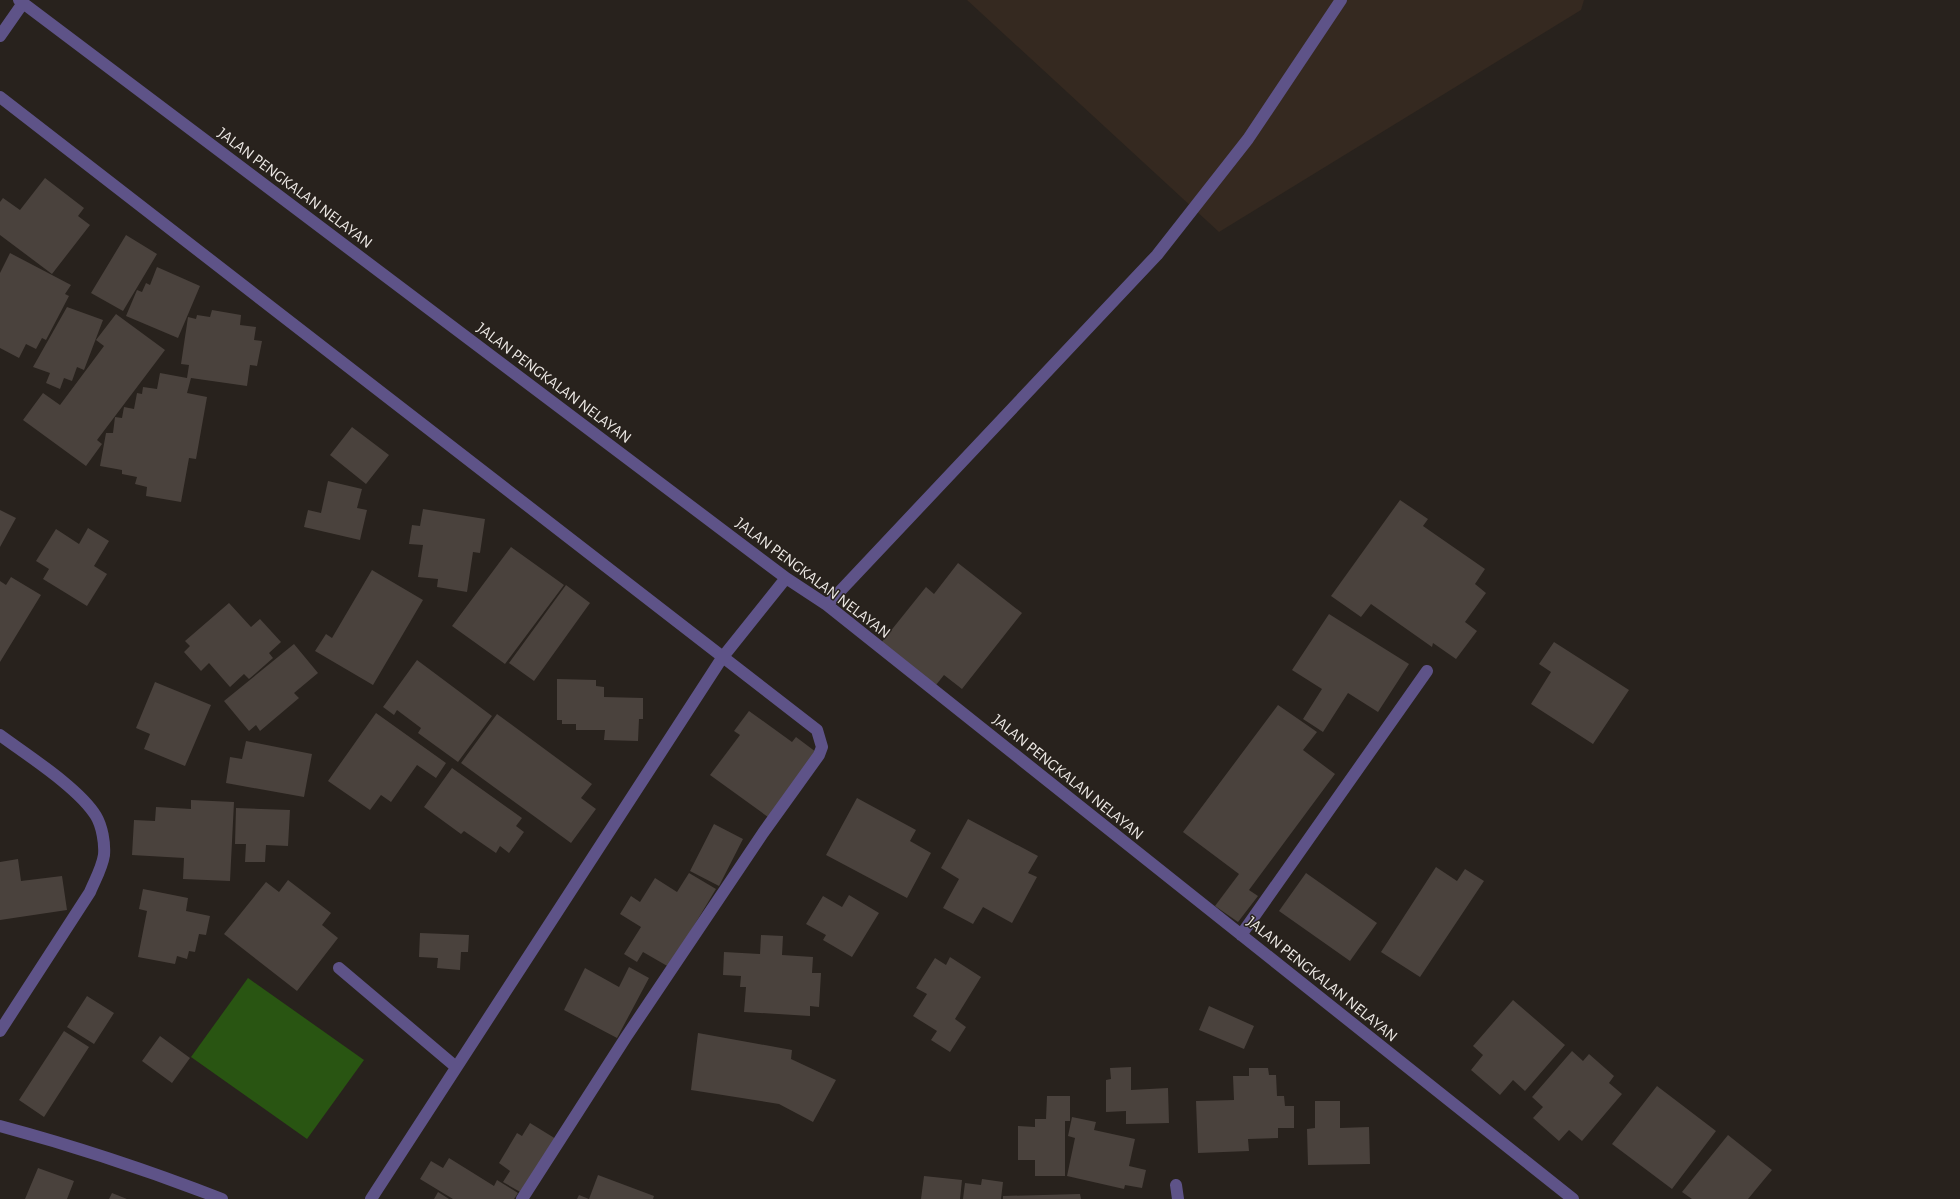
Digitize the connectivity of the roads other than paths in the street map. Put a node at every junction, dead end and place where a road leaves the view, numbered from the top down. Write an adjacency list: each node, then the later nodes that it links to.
1 (1341, 0): 6 (street)
2 (21, 1): 3 (street); 5 (street, JALAN PENGKALAN NELAYAN)
3 (0, 36)
4 (0, 97): 7 (street)
5 (786, 578): 6 (street, JALAN PENGKALAN NELAYAN); 7 (street)
6 (827, 605): 10 (street, JALAN PENGKALAN NELAYAN)
7 (722, 658): 13 (street); 18 (street)
8 (1427, 671): 10 (street)
9 (0, 735): 12 (street)
10 (1241, 935): 20 (street, JALAN PENGKALAN NELAYAN)
11 (339, 968): 13 (street)
12 (0, 1030)
13 (456, 1067): 17 (street)
14 (0, 1126): 16 (street)
15 (1176, 1186): 19 (street)
16 (222, 1199)
17 (371, 1199)
18 (522, 1199)
19 (1178, 1199)
20 (1573, 1199)

